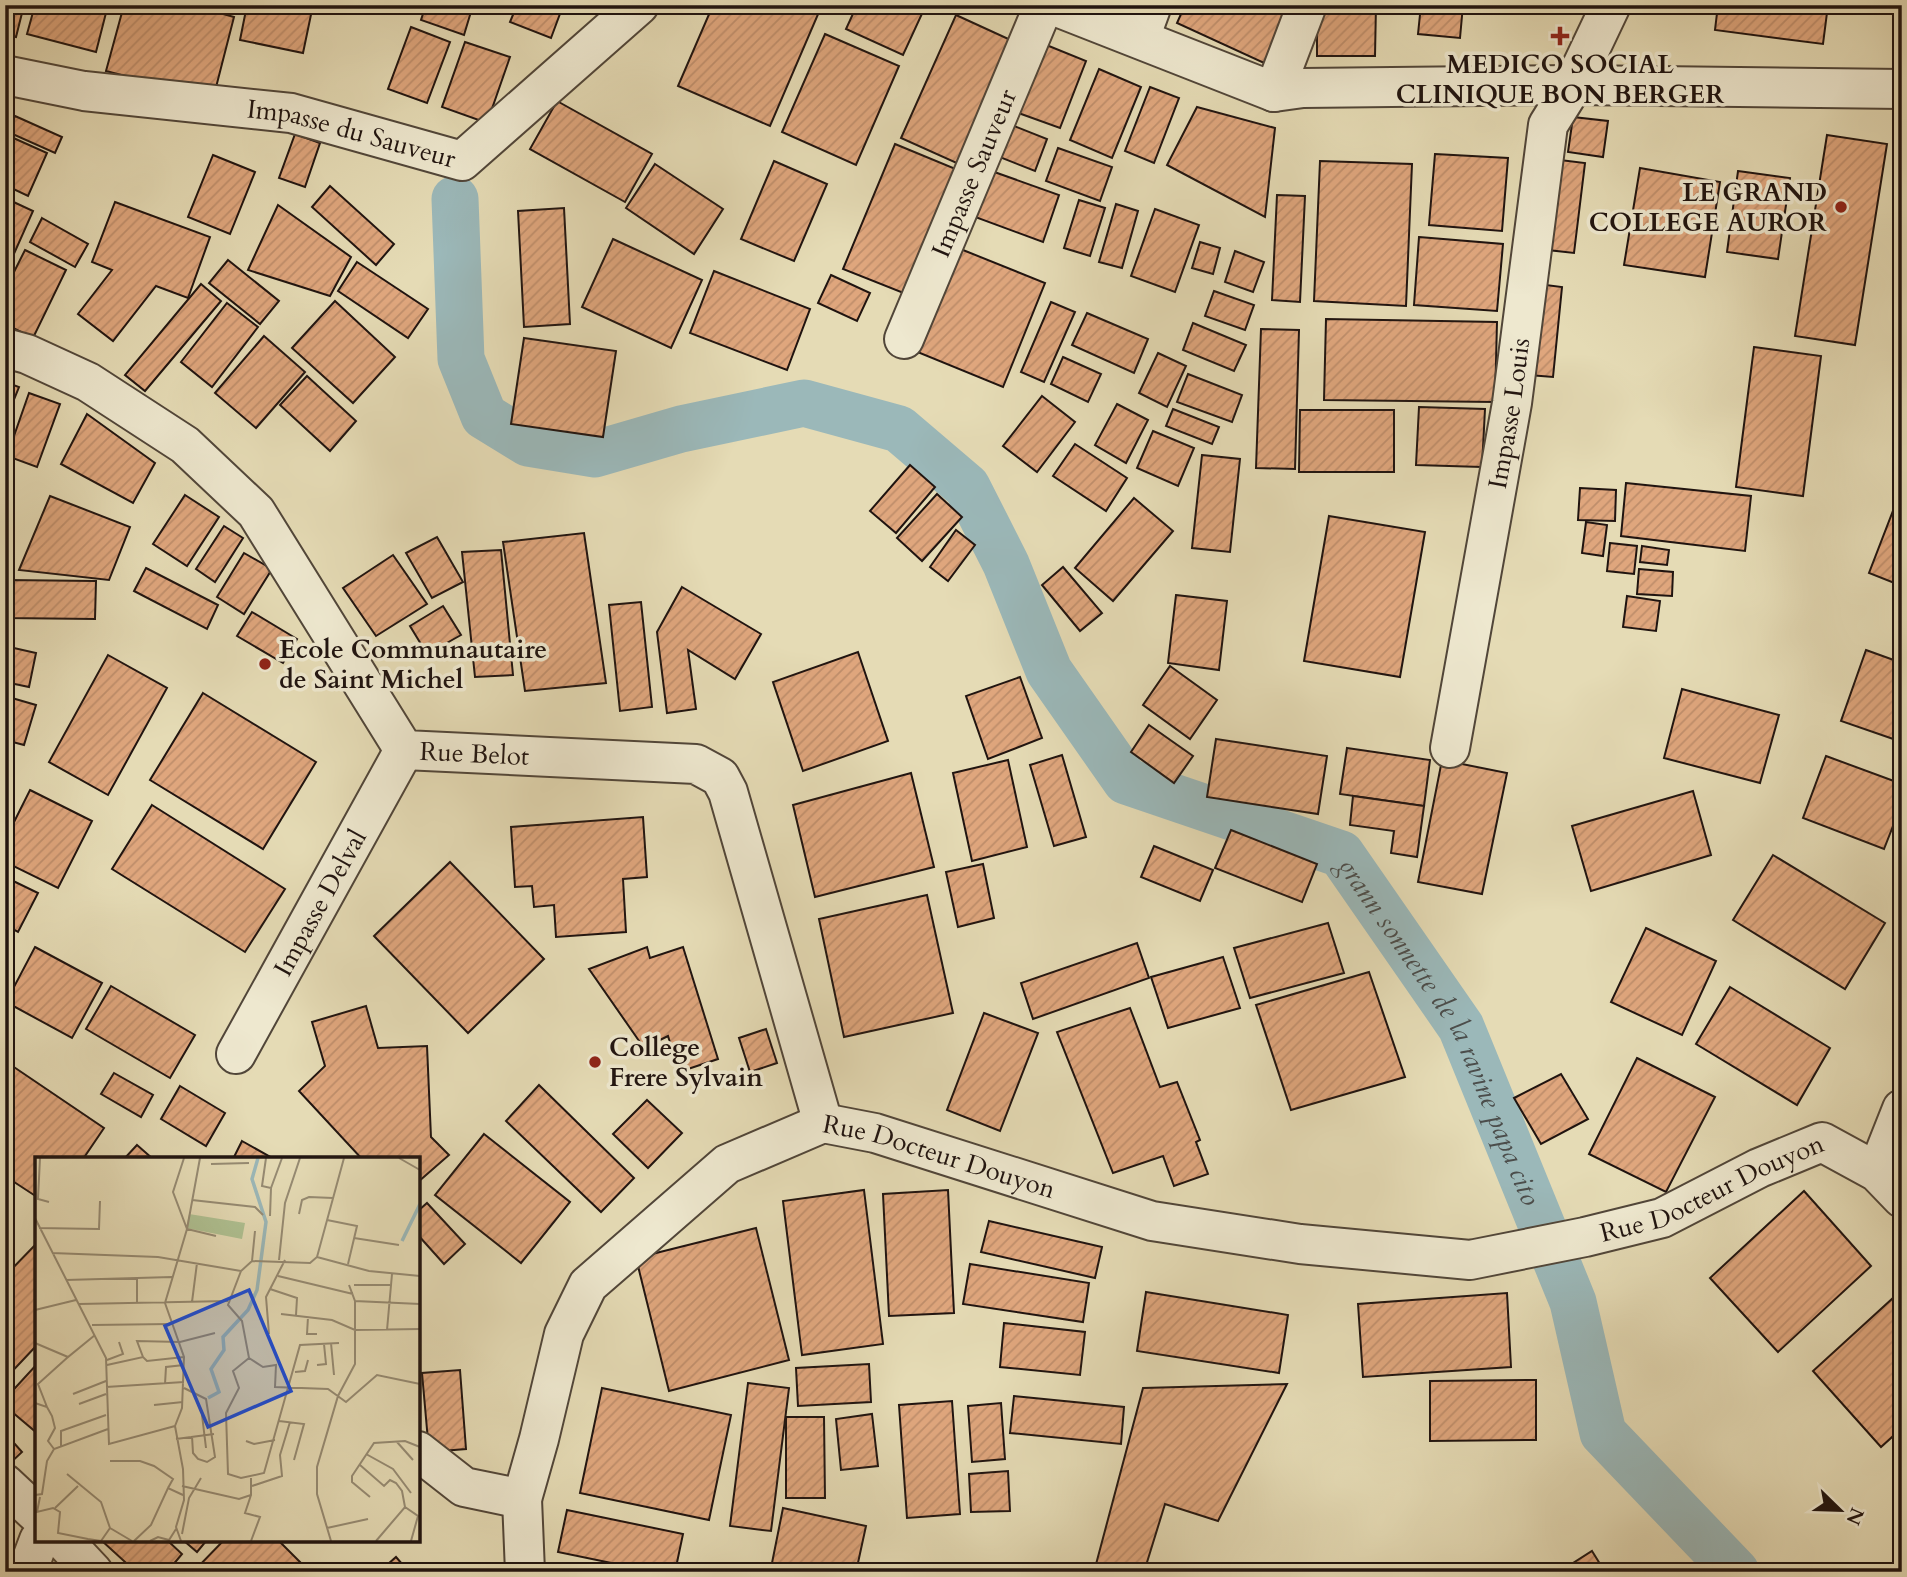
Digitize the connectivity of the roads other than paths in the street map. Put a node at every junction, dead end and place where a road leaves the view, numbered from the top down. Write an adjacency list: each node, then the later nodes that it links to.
1 (639, 5): 7 (street, Impasse du Sauveur)
2 (1044, 5): 11 (street, Impasse Sauveur)
3 (1052, 5): 6 (street)
4 (1307, 5): 10 (street)
5 (1611, 5): 8 (street, Impasse Louis)
6 (1146, 22): 10 (street)
7 (5, 75)
8 (1573, 85): 9 (street); 10 (street); 13 (street, Impasse Louis)
9 (1902, 89)
10 (1274, 92)
11 (904, 339)
12 (5, 348): 14 (street, Rue Belot)
13 (1450, 748)
14 (404, 750): 15 (street, Impasse Delval); 17 (street, Rue Belot)
15 (236, 1054)
16 (1902, 1108): 18 (street)
17 (823, 1123): 18 (street, Rue Docteur Douyon); 21 (street, Rue Docteur Douyon)
18 (1889, 1185)
19 (420, 1453): 21 (street)
20 (5, 1484): 22 (street)
21 (522, 1499): 27 (street, Rue Docteur Douyon)
22 (35, 1512)
23 (39, 1542): 25 (street)
24 (65, 1542): 26 (street)
25 (27, 1572)
26 (93, 1572)
27 (524, 1572)

